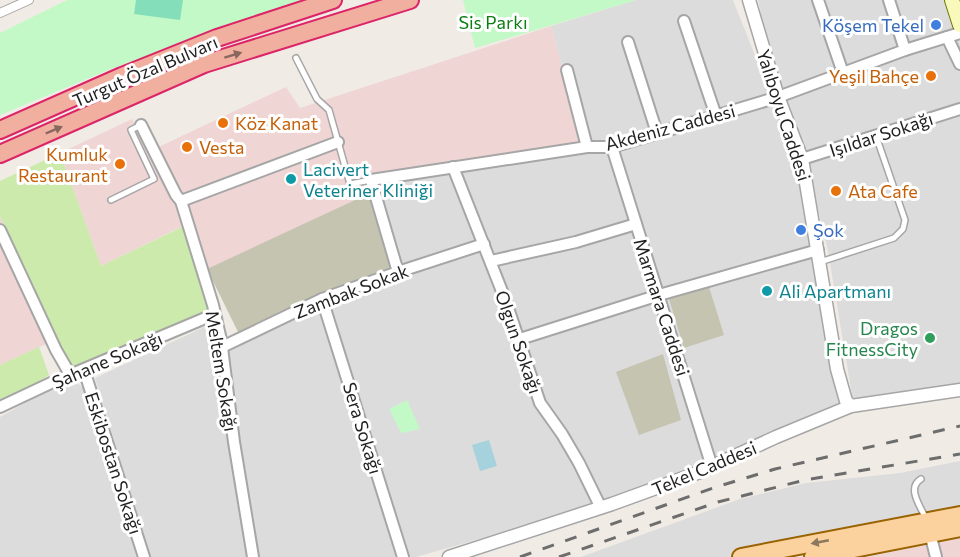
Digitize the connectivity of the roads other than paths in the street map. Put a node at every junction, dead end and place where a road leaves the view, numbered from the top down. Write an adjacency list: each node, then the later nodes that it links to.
1 (29, 0): 8 (street)
2 (333, 0): 23 (highway, Turgut Özal Bulvarı)
3 (410, 0): 29 (highway, Turgut Özal Bulvarı, one-way to 3)
4 (748, 0): 19 (street, Yalıboyu Caddesi)
5 (818, 0): 18 (street)
6 (889, 0): 14 (street)
7 (952, 0): 10 (main road)
8 (0, 13)
9 (684, 21): 21 (street)
10 (960, 26)
11 (960, 33): 12 (street, Akdeniz Caddesi)
12 (947, 37): 14 (street, Akdeniz Caddesi); 16 (street)
13 (628, 42): 24 (street)
14 (904, 50): 18 (street, Akdeniz Caddesi)
15 (296, 58): 26 (lane)
16 (960, 64)
17 (567, 70): 27 (street)
18 (843, 73): 19 (street, Akdeniz Caddesi)
19 (778, 97): 21 (street, Akdeniz Caddesi); 30 (street, Yalıboyu Caddesi)
20 (960, 109): 25 (street, Işıldar Sokağı)
21 (716, 116): 24 (street, Akdeniz Caddesi)
22 (141, 125): 33 (lane); 34 (street, Meltem Sokağı)
23 (0, 130)
24 (657, 133): 28 (street, Akdeniz Caddesi)
25 (876, 135): 30 (street, Işıldar Sokağı); 38 (lane)
26 (338, 142): 32 (lane); 34 (street)
27 (587, 147): 28 (street, Akdeniz Caddesi); 31 (street, Akdeniz Caddesi)
28 (612, 147): 35 (street, Marmara Caddesi)
29 (0, 154)
30 (802, 159): 38 (street, Yalıboyu Caddesi)
31 (453, 167): 32 (street, Akdeniz Caddesi); 37 (street, Olgun Sokağı)
32 (370, 180): 40 (street)
33 (111, 200)
34 (181, 201): 43 (street, Meltem Sokağı)
35 (636, 224): 39 (street); 41 (street, Marmara Caddesi)
36 (0, 230): 47 (street)
37 (484, 244): 39 (street, Olgun Sokağı); 40 (street, Zambak Sokak)
38 (818, 256): 41 (street); 49 (street, Yalıboyu Caddesi)
39 (491, 261): 44 (street, Olgun Sokağı)
40 (398, 272): 42 (street, Zambak Sokak)
41 (660, 295): 44 (street); 51 (street, Marmara Caddesi)
42 (322, 299): 45 (street, Zambak Sokak); 59 (street, Sera Sokağı)
43 (215, 314): 45 (street, Meltem Sokağı); 46 (street, Şahane Sokağı)
44 (520, 339): 53 (street, Olgun Sokağı)
45 (222, 347): 58 (street, Meltem Sokağı)
46 (84, 370): 47 (street, Şahane Sokağı); 57 (street, Eskibostan Sokağı)
47 (71, 375): 50 (street, Şahane Sokağı)
48 (960, 390): 49 (street, Tekel Caddesi)
49 (851, 406): 51 (street, Tekel Caddesi)
50 (0, 407)
51 (712, 467): 53 (street, Tekel Caddesi)
52 (921, 479): 55 (lane)
53 (601, 508): 60 (street, Tekel Caddesi)
54 (960, 515): 55 (main road)
55 (928, 527): 56 (main road); 61 (main road, one-way to 61); 62 (main road); 63 (street)
56 (960, 528)
57 (144, 557)
58 (253, 557)
59 (403, 557)
60 (449, 557)
61 (741, 557)
62 (813, 557)
63 (936, 557)

